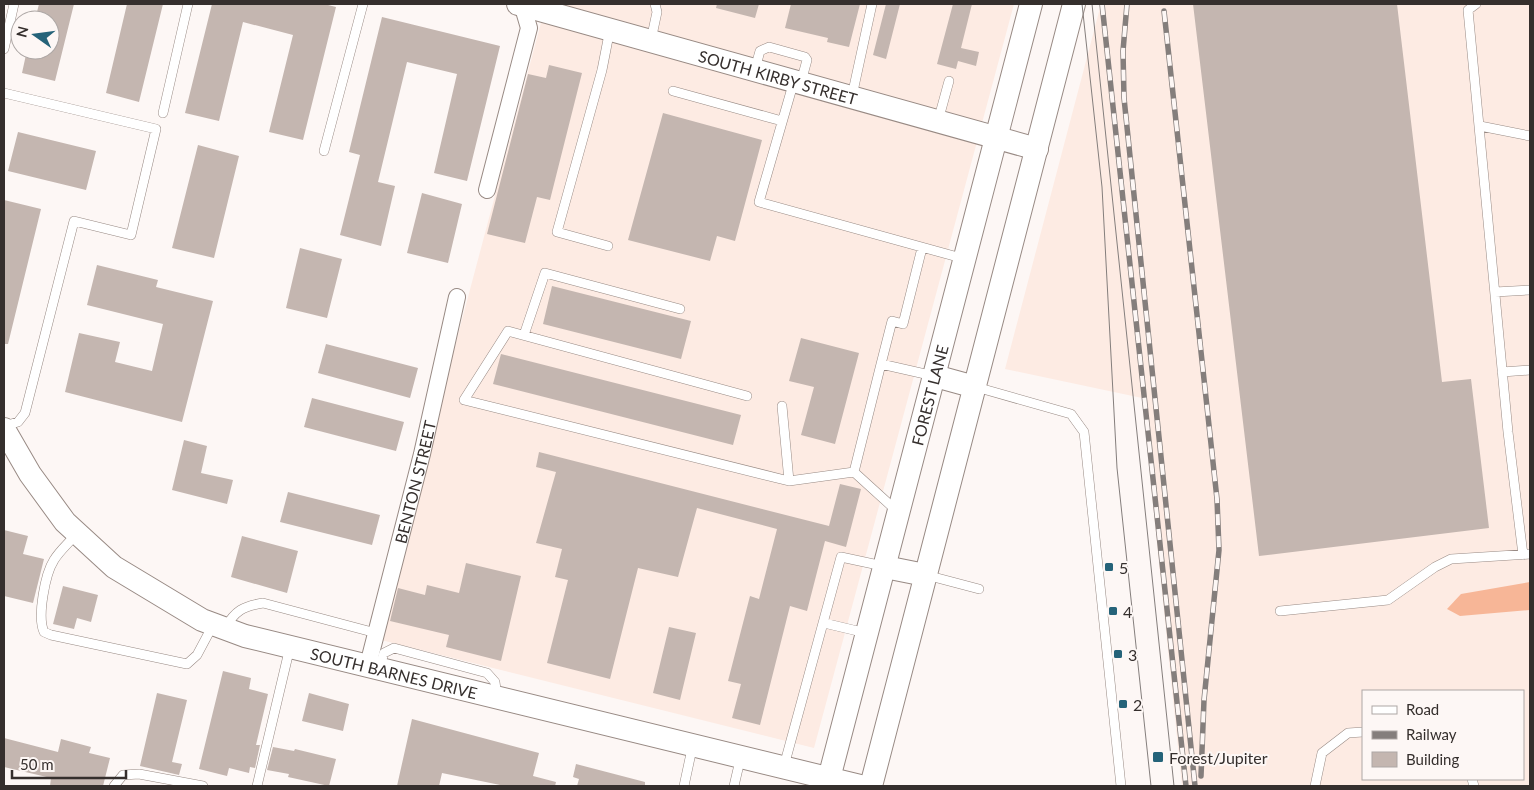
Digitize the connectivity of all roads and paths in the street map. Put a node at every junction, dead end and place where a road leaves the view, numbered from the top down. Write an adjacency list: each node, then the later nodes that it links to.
1 (14, 4): 13 (lane)
2 (188, 4): 19 (lane)
3 (363, 4): 26 (lane)
4 (521, 4): 10 (main road, SOUTH KIRBY STREET); 27 (street)
5 (655, 4): 12 (lane)
6 (872, 4): 18 (lane)
7 (1031, 4): 24 (main road, FOREST LANE)
8 (1074, 4): 25 (main road)
9 (1476, 4): 22 (lane)
10 (554, 9): 11 (main road, SOUTH KIRBY STREET)
11 (610, 29): 12 (main road, SOUTH KIRBY STREET); 28 (lane)
12 (651, 40): 14 (main road, SOUTH KIRBY STREET)
13 (4, 49)
14 (797, 81): 18 (main road, SOUTH KIRBY STREET); 20 (lane)
15 (949, 81): 21 (lane)
16 (673, 90): 20 (lane)
17 (4, 94): 43 (lane)
18 (852, 96): 21 (main road, SOUTH KIRBY STREET)
19 (163, 113)
20 (782, 121): 29 (lane)
21 (938, 121): 24 (main road, SOUTH KIRBY STREET)
22 (1480, 126): 23 (lane); 32 (lane)
23 (1530, 136)
24 (997, 138): 25 (main road, SOUTH KIRBY STREET); 30 (main road, FOREST LANE)
25 (1038, 149): 40 (main road)
26 (324, 151)
27 (487, 190)
28 (608, 246)
29 (922, 248): 30 (lane); 36 (lane)
30 (965, 259): 39 (main road, FOREST LANE)
31 (1530, 290): 32 (lane)
32 (1495, 292): 38 (lane)
33 (457, 297): 55 (street, BENTON STREET)
34 (680, 309): 35 (lane)
35 (524, 335): 41 (lane); 45 (lane)
36 (881, 364): 39 (lane); 44 (lane)
37 (1530, 370): 38 (lane)
38 (1502, 372): 48 (lane)
39 (935, 376): 40 (main road); 46 (main road, FOREST LANE)
40 (975, 387): 50 (main road); 71 (lane)
41 (747, 396)
42 (782, 406): 45 (lane)
43 (4, 427): 47 (main road, SOUTH BARNES DRIVE)
44 (854, 472): 45 (lane); 46 (lane)
45 (789, 482)
46 (900, 514): 49 (main road, FOREST LANE)
47 (77, 533): 54 (main road, SOUTH BARNES DRIVE); 54 (lane)
48 (1527, 554): 52 (lane)
49 (886, 567): 50 (main road); 53 (lane); 56 (main road, FOREST LANE)
50 (926, 575): 51 (lane); 70 (main road)
51 (978, 589)
52 (1280, 610)
53 (824, 623): 56 (lane); 62 (lane)
54 (219, 626): 55 (lane); 57 (main road, SOUTH BARNES DRIVE)
55 (376, 633): 58 (street, BENTON STREET)
56 (869, 633): 63 (main road, FOREST LANE)
57 (290, 646): 58 (main road, SOUTH BARNES DRIVE); 66 (lane)
58 (374, 667): 60 (main road, SOUTH BARNES DRIVE)
59 (1362, 732): 72 (lane)
60 (692, 744): 61 (main road, SOUTH BARNES DRIVE); 67 (lane)
61 (742, 756): 62 (main road, SOUTH BARNES DRIVE); 68 (lane)
62 (784, 766): 63 (main road, SOUTH BARNES DRIVE)
63 (828, 782): 69 (main road, SOUTH BARNES DRIVE)
64 (114, 786): 65 (lane)
65 (203, 786)
66 (257, 786)
67 (684, 786)
68 (734, 786)
69 (860, 786)
70 (871, 786)
71 (1121, 786)
72 (1315, 786)

